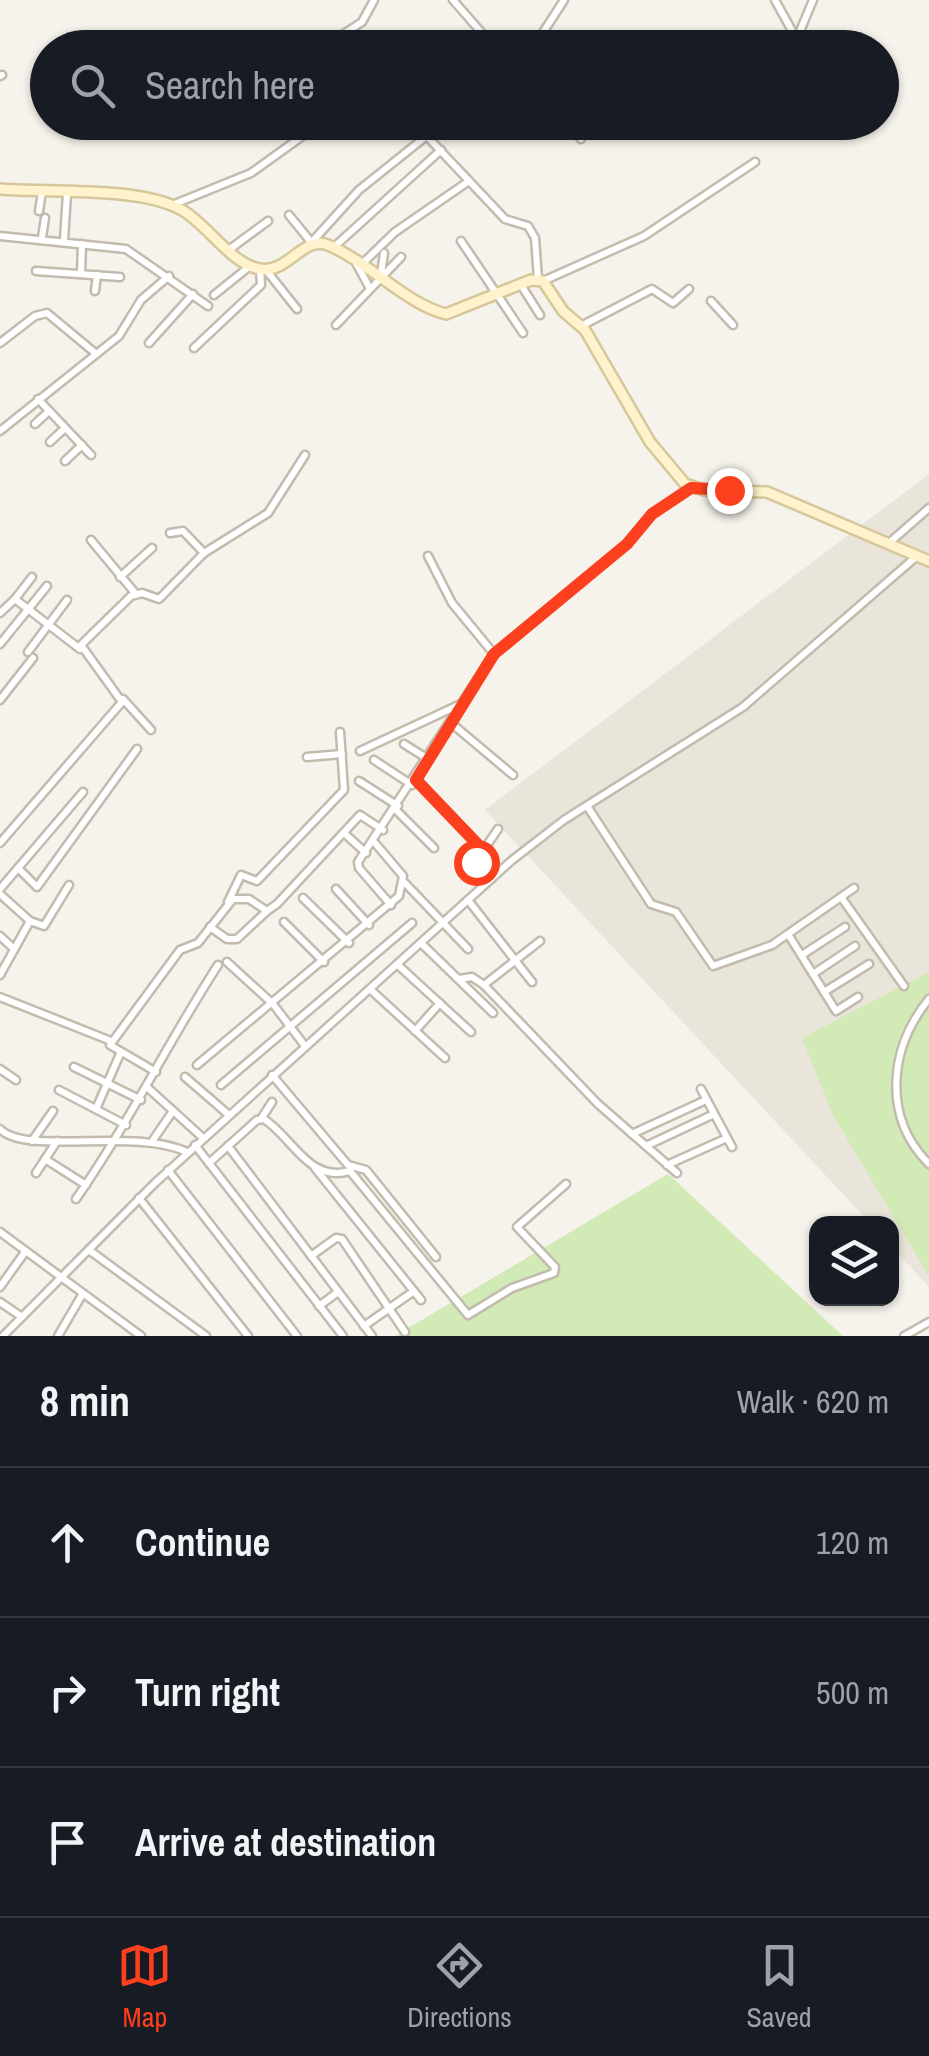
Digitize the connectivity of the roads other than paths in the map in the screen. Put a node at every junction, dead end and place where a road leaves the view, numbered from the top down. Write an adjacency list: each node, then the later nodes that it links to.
1 (374, 0): 6 (street)
2 (453, 0): 7 (street)
3 (564, 0): 8 (street)
4 (776, 0): 9 (street)
5 (813, 0): 10 (street)
6 (350, 30)
7 (479, 30)
8 (545, 30)
9 (789, 30)
10 (800, 30)
11 (297, 140): 20 (street)
12 (421, 140): 29 (street)
13 (432, 140): 14 (street)
14 (442, 150): 16 (street); 31 (street)
15 (755, 162): 43 (street)
16 (469, 180): 35 (street); 43 (street)
17 (0, 190): 18 (street)
18 (42, 192): 19 (street); 21 (street)
19 (66, 194): 20 (street); 27 (street)
20 (171, 205): 32 (street)
21 (39, 211)
22 (289, 216): 29 (street)
23 (45, 218): 26 (street)
24 (268, 221): 32 (street)
25 (0, 236): 26 (street)
26 (42, 236): 27 (street)
27 (64, 240): 30 (street)
28 (461, 241): 48 (street)
29 (310, 243): 31 (street); 36 (street)
30 (82, 244): 38 (street); 41 (street)
31 (333, 248): 35 (street)
32 (230, 249): 36 (street)
33 (384, 253): 39 (street)
34 (401, 257): 39 (street)
35 (358, 261): 39 (street); 45 (street)
36 (259, 269): 50 (street); 53 (street); 61 (street)
37 (36, 271): 38 (street)
38 (81, 274): 40 (street)
39 (380, 274): 45 (street); 48 (street)
40 (97, 275): 42 (street); 47 (street)
41 (169, 276): 49 (street); 62 (street)
42 (120, 277)
43 (540, 280): 44 (street); 57 (street)
44 (521, 285): 48 (street); 54 (street)
45 (369, 289): 55 (street)
46 (688, 289): 57 (street)
47 (95, 292)
48 (500, 293): 58 (street)
49 (193, 294): 52 (street); 60 (street)
50 (214, 295)
51 (711, 301): 56 (street)
52 (208, 306)
53 (297, 309)
54 (540, 315)
55 (336, 325)
56 (733, 325)
57 (581, 326): 73 (street)
58 (523, 333)
59 (0, 343): 62 (street)
60 (149, 343)
61 (194, 348)
62 (94, 352): 63 (street)
63 (38, 400): 64 (street); 67 (street)
64 (48, 410): 65 (street); 66 (street)
65 (35, 424)
66 (65, 428): 68 (street); 69 (street)
67 (0, 430)
68 (50, 442)
69 (82, 446): 71 (street); 72 (street)
70 (305, 455): 79 (street)
71 (92, 456)
72 (66, 461)
73 (691, 488): 77 (street); 94 (street)
74 (929, 508): 77 (street)
75 (170, 533): 79 (street)
76 (90, 540): 83 (street)
77 (888, 544): 81 (street)
78 (152, 548): 83 (street)
79 (204, 553): 86 (street)
80 (428, 556): 94 (street)
81 (918, 556): 82 (street); 114 (street)
82 (929, 561)
83 (120, 577): 86 (street)
84 (32, 578): 87 (street)
85 (47, 586): 89 (street)
86 (135, 594): 93 (street)
87 (15, 599): 89 (street); 90 (street)
88 (66, 600): 91 (street)
89 (28, 609): 91 (street); 92 (street)
90 (0, 613)
91 (48, 625): 93 (street); 96 (street)
92 (0, 644)
93 (81, 650): 97 (street)
94 (494, 654): 99 (street)
95 (14, 660): 96 (street)
96 (24, 669): 98 (street)
97 (122, 698): 101 (street); 119 (street)
98 (0, 700)
99 (464, 703): 100 (street); 105 (street)
100 (451, 723): 109 (street); 110 (street)
101 (151, 730)
102 (340, 732): 106 (street)
103 (404, 744): 109 (street)
104 (137, 749): 124 (street)
105 (360, 751)
106 (342, 754): 107 (street); 134 (street)
107 (306, 757)
108 (374, 760): 112 (street)
109 (428, 760): 112 (street)
110 (513, 775)
111 (358, 780): 115 (street)
112 (414, 782): 115 (street); 122 (street)
113 (83, 792): 124 (street)
114 (587, 806): 125 (street); 144 (street)
115 (397, 808): 117 (street); 121 (street)
116 (498, 829): 122 (street)
117 (383, 830): 118 (street); 120 (street)
118 (344, 833): 123 (street); 136 (street)
119 (0, 842)
120 (375, 843): 123 (street); 126 (street)
121 (434, 848)
122 (483, 850): 125 (street)
123 (366, 853): 135 (street)
124 (18, 868): 130 (street)
125 (491, 879): 133 (street)
126 (404, 882): 135 (street); 139 (street)
127 (69, 885): 137 (street)
128 (854, 888): 131 (street)
129 (336, 889): 141 (street)
130 (0, 892): 137 (street)
131 (841, 897): 144 (street); 162 (street)
132 (303, 898): 147 (street)
133 (468, 900): 139 (street); 153 (street)
134 (227, 903): 136 (street); 142 (street)
135 (391, 905): 141 (street)
136 (266, 911): 142 (street)
137 (30, 921): 150 (street)
138 (284, 922): 154 (street)
139 (444, 922): 148 (street); 151 (street)
140 (412, 924): 171 (street)
141 (369, 925): 147 (street)
142 (210, 927): 174 (street)
143 (845, 927): 152 (street)
144 (788, 934): 152 (street)
145 (0, 936): 150 (street)
146 (540, 941): 153 (street)
147 (349, 943): 154 (street)
148 (422, 943): 156 (street); 159 (street)
149 (856, 946): 157 (street)
150 (14, 949): 158 (street)
151 (468, 949)
152 (802, 955): 157 (street)
153 (515, 958): 160 (street); 161 (street)
154 (324, 962): 169 (street)
155 (869, 964): 164 (street)
156 (399, 966): 163 (street); 168 (street)
157 (813, 974): 164 (street)
158 (0, 975)
159 (458, 979): 161 (street); 170 (street)
160 (532, 982)
161 (484, 985): 200 (street)
162 (904, 986)
163 (372, 991): 172 (street); 175 (street)
164 (824, 992): 166 (street)
165 (0, 997): 174 (street)
166 (858, 997)
167 (929, 999): 215 (street)
168 (440, 1003): 172 (street); 173 (street)
169 (272, 1004): 171 (street); 178 (street); 181 (street)
170 (493, 1013)
171 (291, 1028): 175 (street); 186 (street)
172 (415, 1031): 177 (street)
173 (471, 1032)
174 (112, 1041): 176 (street)
175 (305, 1046): 182 (street)
176 (120, 1054): 181 (street); 185 (street)
177 (445, 1058)
178 (198, 1065)
179 (74, 1067): 185 (street)
180 (0, 1069): 184 (street)
181 (156, 1072): 187 (street)
182 (272, 1075): 196 (street); 219 (street)
183 (185, 1077): 196 (street)
184 (16, 1080)
185 (107, 1083): 190 (street); 193 (street)
186 (222, 1085)
187 (148, 1088): 190 (street); 195 (street)
188 (700, 1089): 191 (street)
189 (60, 1090): 193 (street)
190 (141, 1100): 199 (street)
191 (706, 1100): 197 (street); 200 (street)
192 (272, 1102): 198 (street)
193 (96, 1109): 199 (street)
194 (52, 1110): 207 (street)
195 (173, 1111): 203 (street); 205 (street)
196 (229, 1114): 203 (street)
197 (714, 1114): 204 (street); 210 (street)
198 (261, 1119): 209 (street); 217 (street)
199 (126, 1125): 202 (street)
200 (632, 1134): 210 (street)
201 (2, 1136): 207 (street)
202 (119, 1138): 205 (street); 206 (street); 223 (street)
203 (203, 1138): 208 (street)
204 (727, 1138): 211 (street); 216 (street)
205 (153, 1140): 212 (street)
206 (57, 1141): 207 (street); 213 (street)
207 (31, 1142)
208 (195, 1145): 212 (street); 214 (street)
209 (228, 1146): 214 (street); 229 (street)
210 (646, 1146): 216 (street)
211 (732, 1147)
212 (187, 1152): 218 (street)
213 (45, 1159): 220 (street); 223 (street)
214 (209, 1163): 239 (street)
215 (929, 1164)
216 (667, 1165): 221 (street)
217 (314, 1167): 219 (street); 234 (street)
218 (168, 1170): 225 (street); 251 (street)
219 (353, 1170): 222 (street); 230 (street)
220 (36, 1172)
221 (677, 1173)
222 (566, 1184)
223 (86, 1185): 224 (street)
224 (76, 1198)
225 (139, 1198): 227 (street); 250 (street)
226 (1, 1235): 228 (street)
227 (89, 1250): 232 (street); 246 (street)
228 (25, 1252): 231 (street); 232 (street)
229 (311, 1256): 235 (street); 240 (street)
230 (436, 1256)
231 (3, 1277): 233 (street)
232 (61, 1278): 236 (street); 241 (street)
233 (0, 1287)
234 (414, 1291): 237 (street); 240 (street)
235 (338, 1292): 239 (street); 243 (street)
236 (82, 1295): 244 (street); 248 (street)
237 (421, 1300)
238 (0, 1302): 241 (street)
239 (320, 1306): 252 (street)
240 (388, 1308): 243 (street); 245 (street)
241 (22, 1317): 247 (street)
242 (929, 1322): 254 (street)
243 (364, 1326): 253 (street)
244 (129, 1332): 249 (street)
245 (405, 1332)
246 (203, 1335)
247 (3, 1336)
248 (58, 1336)
249 (141, 1336)
250 (248, 1336)
251 (297, 1336)
252 (343, 1336)
253 (372, 1336)
254 (904, 1336)

